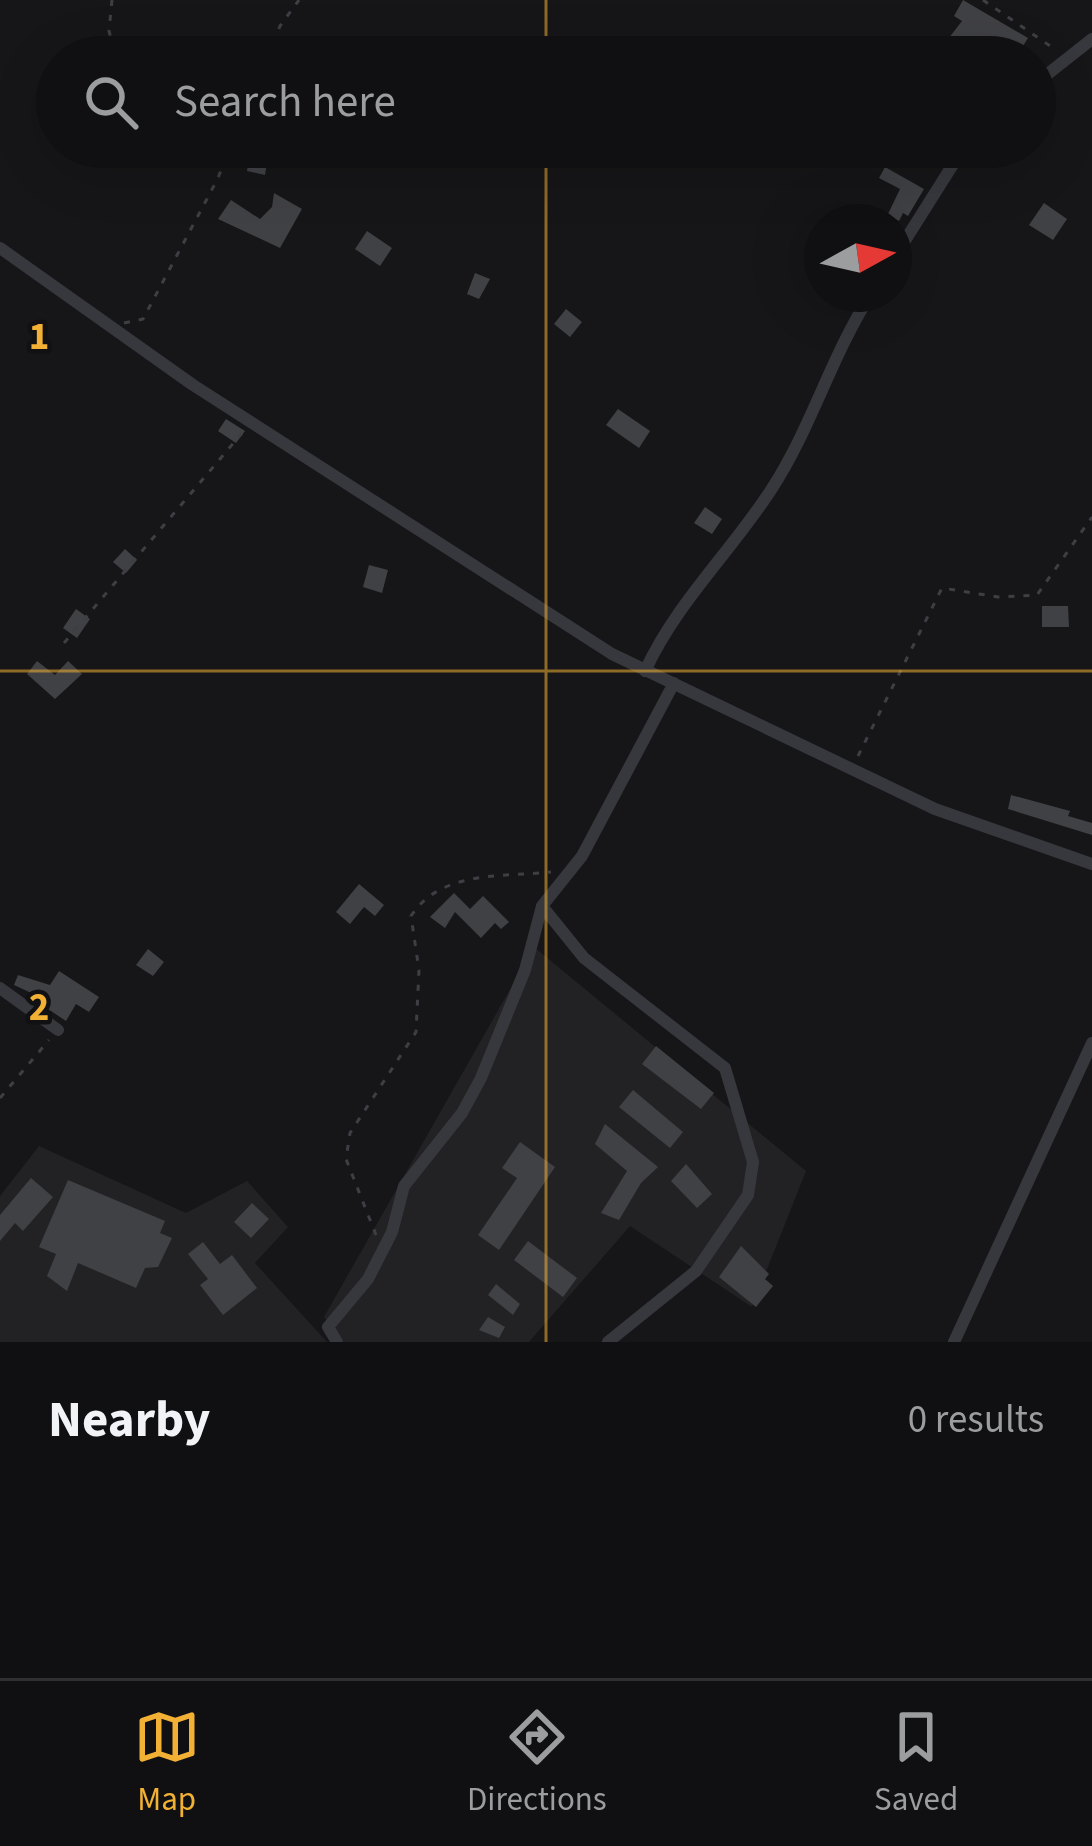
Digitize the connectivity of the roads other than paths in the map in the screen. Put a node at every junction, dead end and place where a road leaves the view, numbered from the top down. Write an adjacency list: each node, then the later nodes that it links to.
1 (1092, 39): 2 (street)
2 (1056, 67)
3 (951, 168): 4 (street)
4 (912, 229)
5 (0, 248): 7 (street)
6 (861, 312): 7 (street)
7 (645, 671): 8 (street)
8 (674, 683): 9 (street); 10 (street)
9 (1092, 864)
10 (542, 906): 14 (street); 15 (street)
11 (0, 988): 12 (street)
12 (58, 1030)
13 (1092, 1043): 16 (street)
14 (337, 1342)
15 (608, 1342)
16 (954, 1342)

